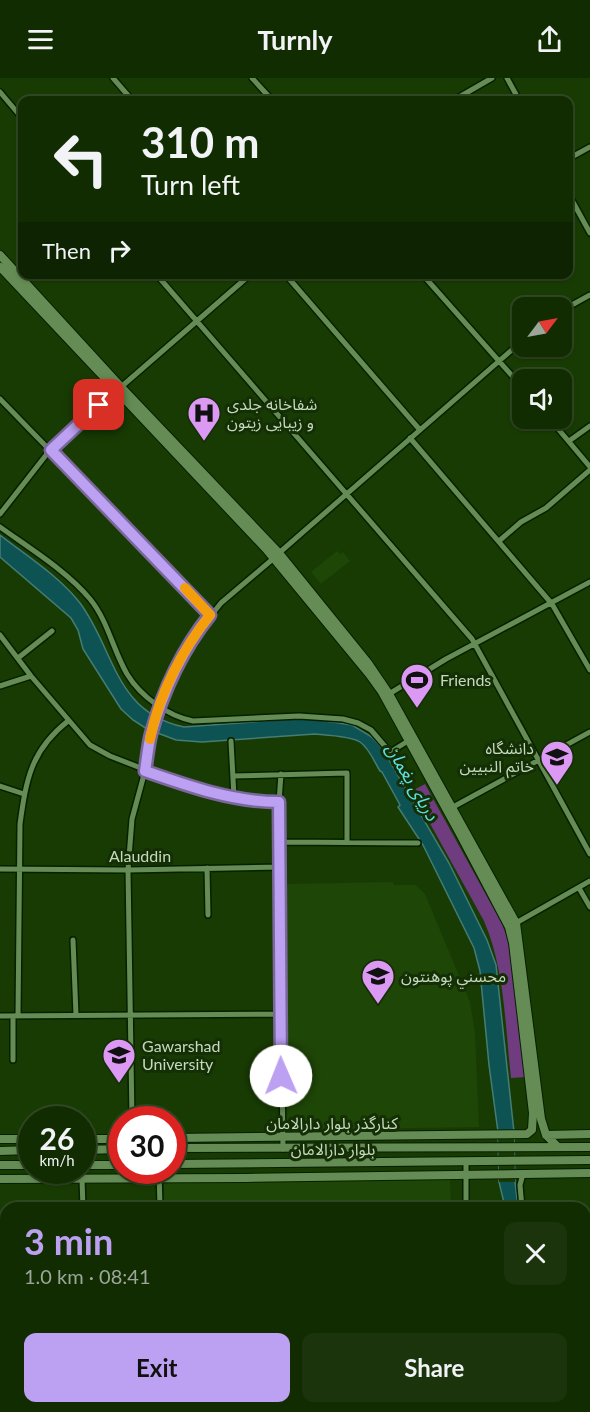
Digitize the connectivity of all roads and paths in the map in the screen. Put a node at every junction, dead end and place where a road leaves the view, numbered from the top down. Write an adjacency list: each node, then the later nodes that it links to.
1 (113, 78): 6 (street)
2 (252, 78): 7 (street)
3 (492, 78): 8 (street)
4 (507, 78): 9 (street)
5 (0, 92): 10 (street)
6 (129, 96)
7 (268, 96)
8 (461, 96)
9 (517, 96)
10 (18, 113)
11 (590, 147): 12 (street)
12 (573, 156)
13 (573, 202): 14 (street)
14 (590, 233)
15 (0, 255): 17 (main road)
16 (0, 267): 27 (main road)
17 (18, 276)
18 (21, 279): 27 (main road)
19 (160, 279): 25 (street)
20 (245, 279): 25 (street)
21 (289, 279): 34 (street)
22 (426, 279): 28 (street)
23 (590, 295): 24 (street)
24 (572, 305)
25 (197, 322): 30 (street); 39 (street)
26 (512, 350): 28 (street)
27 (83, 351): 30 (main road)
28 (499, 361): 29 (street); 34 (street)
29 (512, 376)
30 (118, 388): 37 (street); 43 (main road)
31 (0, 399): 37 (street)
32 (590, 426): 36 (street)
33 (559, 429): 36 (street)
34 (420, 430): 35 (street)
35 (410, 438): 39 (street); 42 (street)
36 (569, 441): 38 (street)
37 (51, 450): 40 (street); 46 (street)
38 (590, 468): 42 (street)
39 (347, 493): 43 (street); 49 (street)
40 (0, 514)
41 (0, 527): 55 (street)
42 (499, 541): 45 (street)
43 (276, 555): 46 (street); 54 (main road); 59 (main road)
44 (590, 582): 45 (street)
45 (552, 604): 49 (street); 51 (street)
46 (210, 615): 55 (street)
47 (52, 632): 50 (street)
48 (0, 634): 50 (street)
49 (476, 644): 54 (street); 60 (street)
50 (18, 658): 52 (street)
51 (590, 670)
52 (31, 676): 53 (street); 56 (street)
53 (0, 686)
54 (389, 694): 64 (main road)
55 (159, 708): 59 (street); 61 (street)
56 (68, 721): 61 (street); 66 (street)
57 (590, 732): 60 (street)
58 (231, 741): 63 (street)
59 (408, 741): 64 (main road)
60 (538, 759): 69 (street); 73 (street)
61 (145, 771): 67 (street); 78 (street)
62 (281, 774): 63 (street); 68 (street); 71 (street)
63 (233, 776): 67 (street)
64 (435, 781): 69 (main road); 94 (main road, کنارگذر بلوار دارالامان)
65 (0, 786): 66 (street)
66 (24, 794): 75 (street)
67 (234, 797): 68 (street)
68 (279, 802): 70 (street)
69 (453, 807): 83 (main road)
70 (280, 842): 71 (street); 74 (street)
71 (347, 842): 72 (street)
72 (418, 843)
73 (590, 854)
74 (280, 867): 76 (street, Alauddin); 86 (street)
75 (19, 868): 77 (street, Alauddin); 78 (street, Alauddin); 89 (street)
76 (207, 868): 78 (street, Alauddin); 82 (street)
77 (0, 869)
78 (128, 870): 85 (street)
79 (590, 881): 80 (street)
80 (579, 888): 81 (street); 83 (street)
81 (590, 907)
82 (208, 915)
83 (516, 923): 93 (main road)
84 (74, 939): 87 (street)
85 (131, 1014): 86 (street); 87 (street); 91 (street)
86 (280, 1014): 95 (street)
87 (76, 1015): 89 (street)
88 (0, 1016): 89 (street)
89 (16, 1016): 90 (street)
90 (13, 1060)
91 (132, 1106)
92 (590, 1134): 93 (main road)
93 (546, 1135): 102 (main road)
94 (466, 1136): 95 (main road, کنارگذر بلوار دارالامان); 101 (main road)
95 (282, 1137): 97 (main road, کنارگذر بلوار دارالامان); 107 (street)
96 (186, 1138): 97 (main road, کنارگذر بلوار دارالامان)
97 (190, 1138): 105 (main road)
98 (0, 1139): 99 (main road)
99 (18, 1139)
100 (590, 1146): 103 (main road)
101 (466, 1147): 102 (main road, بلوار دارالامان); 106 (main road, بلوار دارالامان)
102 (558, 1147): 103 (main road)
103 (580, 1147): 110 (main road)
104 (186, 1148): 105 (main road, بلوار دارالامان)
105 (191, 1148): 107 (main road, بلوار دارالامان)
106 (414, 1148): 107 (main road, بلوار دارالامان); 112 (main road)
107 (283, 1149)
108 (18, 1150): 109 (main road)
109 (0, 1151)
110 (580, 1160): 111 (main road); 113 (main road, بلوار دارالامان)
111 (590, 1160)
112 (414, 1162): 113 (main road, بلوار دارالامان); 114 (main road, بلوار دارالامان)
113 (466, 1162): 120 (street)
114 (186, 1164)
115 (0, 1165): 116 (main road)
116 (18, 1165)
117 (590, 1173): 119 (main road)
118 (186, 1174): 120 (main road)
119 (519, 1174): 120 (main road); 128 (street)
120 (466, 1175): 127 (street)
121 (0, 1179): 122 (main road)
122 (18, 1179)
123 (82, 1184): 125 (street)
124 (159, 1184): 126 (street)
125 (82, 1202)
126 (160, 1202)
127 (466, 1202)
128 (521, 1202)

